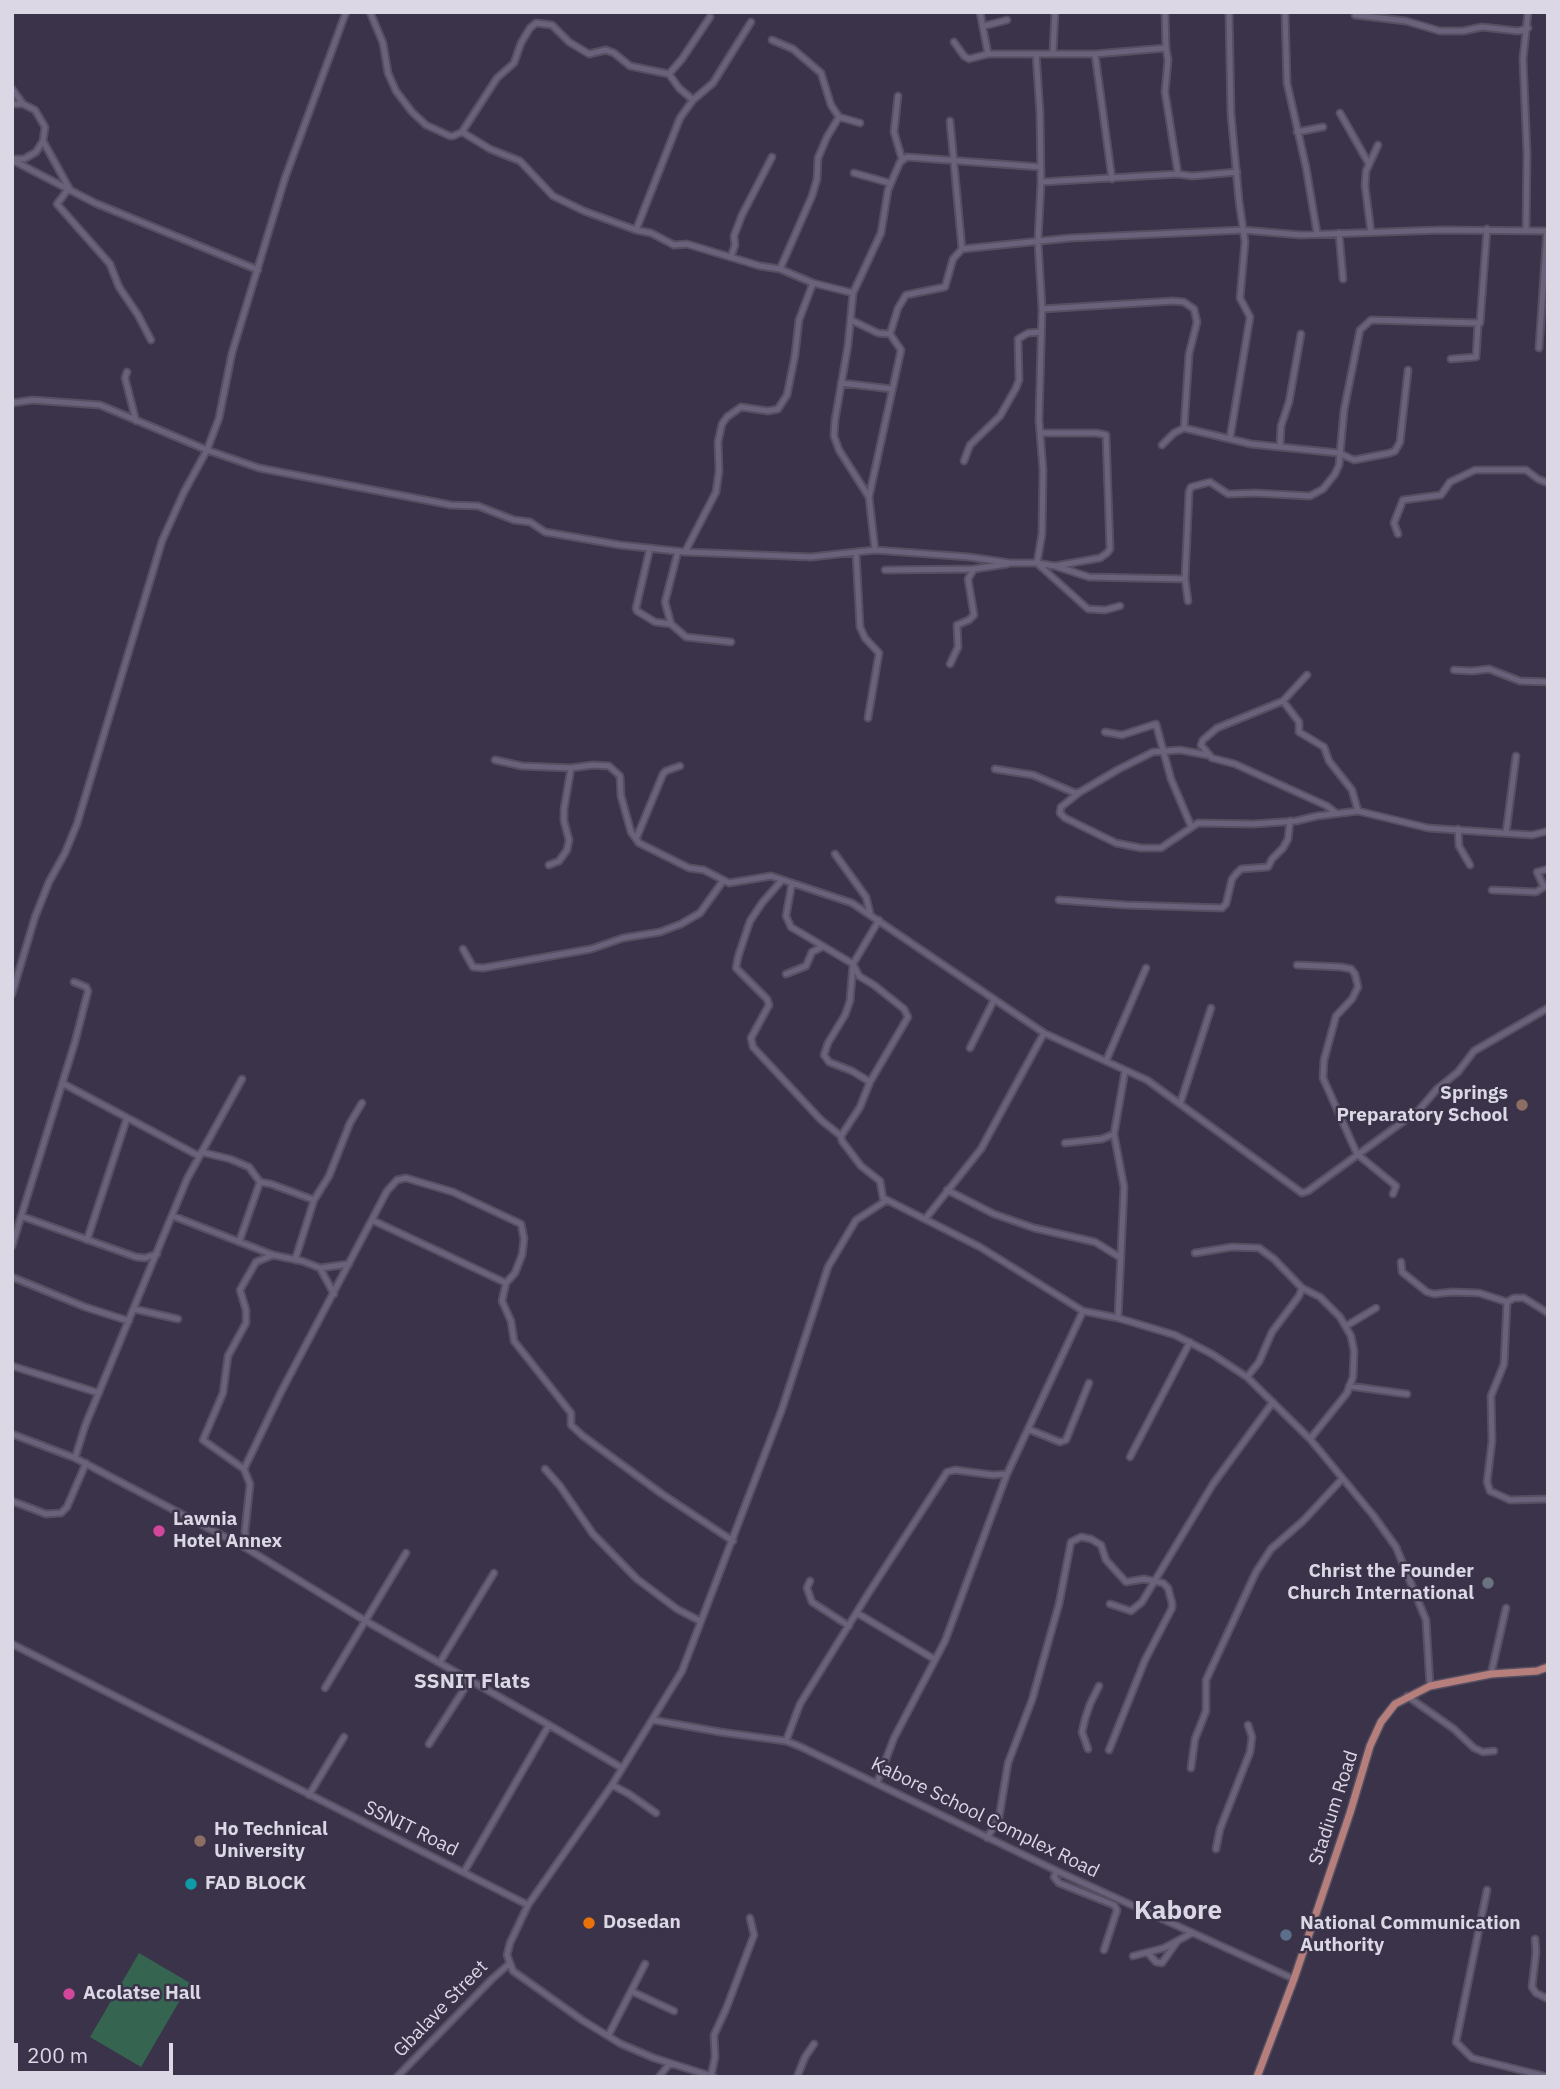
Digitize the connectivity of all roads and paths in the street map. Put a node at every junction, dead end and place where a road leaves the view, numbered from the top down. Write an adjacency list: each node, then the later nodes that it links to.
1 (346, 12): 62 (street)
2 (370, 12): 33 (street)
3 (980, 12): 13 (street)
4 (1055, 12): 18 (street)
5 (1166, 12): 17 (street)
6 (1229, 12): 43 (street)
7 (1284, 12): 34 (street)
8 (1528, 12): 14 (street)
9 (1355, 15): 14 (street)
10 (710, 17): 22 (street)
11 (1007, 19): 13 (street)
12 (751, 22): 25 (street)
13 (984, 26): 19 (street)
14 (1528, 29): 53 (street)
15 (772, 40): 29 (street)
16 (954, 42): 19 (street)
17 (1166, 48): 21 (street); 45 (street)
18 (1053, 52): 20 (street); 21 (street)
19 (988, 54): 20 (street)
20 (1036, 54): 42 (street)
21 (1095, 54): 46 (street)
22 (669, 74): 25 (street); 33 (street)
23 (12, 89): 27 (street)
24 (898, 96): 39 (street)
25 (693, 100): 51 (street)
26 (12, 104): 27 (street)
27 (23, 104): 35 (street)
28 (1340, 113): 41 (street)
29 (839, 117): 31 (street); 61 (street)
30 (950, 121): 40 (street)
31 (860, 124)
32 (1323, 127): 34 (street)
33 (461, 131): 51 (street)
34 (1297, 132): 56 (street)
35 (43, 141): 38 (street); 49 (street)
36 (1378, 145): 41 (street)
37 (772, 158): 60 (street)
38 (12, 159): 49 (street)
39 (902, 159): 40 (street); 47 (street)
40 (954, 159): 42 (street); 59 (street)
41 (1369, 164): 55 (street)
42 (1040, 167): 48 (street)
43 (1237, 172): 45 (street); 52 (street)
44 (854, 173): 47 (street)
45 (1178, 174): 46 (street)
46 (1112, 179): 48 (street)
47 (890, 183): 65 (street)
48 (1041, 183): 58 (street)
49 (69, 188): 62 (street); 72 (street)
50 (1487, 229): 53 (street); 55 (street); 68 (street)
51 (636, 230): 60 (street)
52 (1243, 230): 56 (street); 58 (street); 83 (street)
53 (1525, 231): 54 (street)
54 (1548, 231): 73 (street)
55 (1371, 232): 57 (street)
56 (1317, 233): 57 (street)
57 (1339, 233): 63 (street)
58 (1038, 241): 59 (street); 66 (street)
59 (962, 249): 70 (street)
60 (731, 257): 61 (street)
61 (780, 269): 64 (street)
62 (258, 270): 86 (street)
63 (1343, 279)
64 (813, 284): 65 (street); 95 (street)
65 (853, 293): 67 (street)
66 (1042, 309): 69 (street); 81 (street)
67 (851, 320): 70 (street); 77 (street)
68 (1478, 324): 74 (street); 87 (street)
69 (1041, 332): 82 (street); 88 (street)
70 (890, 334): 78 (street)
71 (1301, 334): 85 (street)
72 (150, 340)
73 (1539, 348)
74 (1451, 359)
75 (1408, 370): 87 (street)
76 (127, 372): 80 (street)
77 (841, 383): 78 (street); 90 (street)
78 (892, 389): 90 (street)
79 (12, 403): 80 (street)
80 (136, 421): 86 (street)
81 (1184, 428): 83 (street); 84 (street)
82 (1041, 433): 98 (street); 99 (street)
83 (1230, 438): 85 (street)
84 (1162, 445)
85 (1280, 446): 87 (street)
86 (208, 450): 92 (street); 148 (street)
87 (1339, 453): 102 (street)
88 (964, 461)
89 (1548, 483): 91 (street)
90 (869, 497): 93 (street)
91 (1398, 534)
92 (650, 548): 94 (street); 105 (street)
93 (875, 550): 96 (street); 97 (street)
94 (678, 551): 95 (street); 105 (street)
95 (685, 552): 96 (street)
96 (856, 553): 112 (street)
97 (1010, 563): 98 (street); 100 (street)
98 (1037, 563): 99 (street); 104 (street)
99 (1055, 566): 102 (street)
100 (974, 569): 101 (street); 107 (street)
101 (885, 570)
102 (1185, 579): 103 (street)
103 (1188, 601)
104 (1120, 606)
105 (671, 624): 106 (street)
106 (731, 642)
107 (950, 664)
108 (1454, 670): 110 (street)
109 (1307, 675): 111 (street)
110 (1548, 682)
111 (1283, 701): 115 (street); 122 (street)
112 (868, 718)
113 (1105, 732): 114 (street)
114 (1163, 751): 115 (street); 121 (street); 125 (street)
115 (1208, 755): 123 (street)
116 (1516, 756): 128 (street)
117 (495, 760): 119 (street)
118 (680, 766): 129 (street)
119 (570, 768): 129 (street); 131 (street)
120 (995, 769): 121 (street)
121 (1080, 792): 125 (street)
122 (1359, 811): 123 (street); 126 (street)
123 (1336, 813): 124 (street)
124 (1290, 821): 125 (street); 138 (street)
125 (1191, 826)
126 (1458, 829): 128 (street); 132 (street)
127 (1548, 831): 128 (street)
128 (1506, 833)
129 (636, 839): 135 (street)
130 (835, 854): 139 (street)
131 (549, 865)
132 (1470, 865)
133 (1548, 869): 137 (street)
134 (782, 880): 135 (street); 136 (street); 163 (street)
135 (723, 881): 142 (street)
136 (792, 883): 139 (street); 141 (street)
137 (1492, 890)
138 (1059, 900)
139 (870, 914): 140 (street)
140 (879, 920): 143 (street); 149 (street)
141 (822, 947): 143 (street); 146 (street)
142 (463, 949)
143 (853, 964): 157 (street); 157 (street)
144 (1297, 965): 166 (street)
145 (1146, 968): 154 (street)
146 (786, 974)
147 (74, 982): 158 (street)
148 (12, 993)
149 (994, 1000): 152 (street); 153 (street)
150 (1211, 1008): 160 (street)
151 (1548, 1009): 166 (street)
152 (1044, 1033): 154 (street); 168 (street)
153 (970, 1048)
154 (1106, 1060): 155 (street)
155 (1125, 1071): 160 (street); 162 (street)
156 (242, 1079): 165 (street)
157 (870, 1082): 163 (street)
158 (62, 1083): 161 (street); 172 (street)
159 (362, 1103): 170 (street)
160 (1180, 1104): 166 (street)
161 (127, 1118): 165 (street); 176 (street)
162 (1114, 1134): 164 (street); 182 (street)
163 (841, 1136): 171 (street)
164 (1065, 1143)
165 (200, 1154): 167 (street); 173 (street)
166 (1357, 1154): 169 (street)
167 (260, 1182): 170 (street); 177 (street)
168 (947, 1190): 174 (street); 182 (street)
169 (1393, 1194)
170 (314, 1200): 183 (street)
171 (887, 1200): 174 (street); 220 (street)
172 (21, 1216): 176 (street); 178 (street)
173 (173, 1216): 177 (street); 180 (street)
174 (926, 1218): 194 (street)
175 (372, 1220): 185 (street); 188 (street); 188 (street)
176 (87, 1240): 180 (street)
177 (239, 1242): 181 (street)
178 (12, 1246)
179 (1195, 1253): 189 (street)
180 (157, 1254): 193 (street)
181 (273, 1255): 183 (street); 214 (street)
182 (1121, 1258): 196 (street)
183 (295, 1260): 186 (street)
184 (1401, 1262): 191 (street)
185 (349, 1264): 186 (street); 190 (street)
186 (320, 1268): 190 (street)
187 (12, 1277): 198 (street)
188 (506, 1283): 220 (street)
189 (1302, 1288): 199 (street); 202 (street)
190 (334, 1294): 214 (street)
191 (1507, 1303): 195 (street); 218 (street)
192 (1377, 1308): 199 (street)
193 (134, 1309): 197 (street); 198 (street)
194 (1083, 1311): 196 (street); 208 (street)
195 (1548, 1313)
196 (1118, 1318): 200 (street)
197 (178, 1319)
198 (129, 1321): 205 (street)
199 (1346, 1326): 204 (street)
200 (1190, 1342): 202 (street); 211 (street)
201 (12, 1366): 205 (street)
202 (1247, 1377): 207 (street)
203 (1089, 1383): 208 (street)
204 (1349, 1386): 206 (street); 210 (street)
205 (99, 1393): 212 (street)
206 (1407, 1394)
207 (1273, 1402): 210 (street); 224 (street)
208 (1028, 1429): 216 (street)
209 (12, 1434): 212 (street)
210 (1310, 1439): 217 (street)
211 (1130, 1457)
212 (75, 1458): 213 (street)
213 (86, 1463): 219 (street); 221 (street)
214 (244, 1469): 221 (street)
215 (545, 1469): 230 (street)
216 (1007, 1474): 228 (street); 233 (street)
217 (1342, 1479): 241 (street); 254 (street)
218 (1548, 1499)
219 (12, 1500)
220 (733, 1541): 230 (street)
221 (246, 1548): 229 (street)
222 (405, 1553): 229 (street)
223 (494, 1573): 234 (street)
224 (1157, 1580): 226 (street); 251 (street); 259 (street)
225 (810, 1581): 231 (street)
226 (1110, 1604)
227 (1506, 1608): 238 (street)
228 (857, 1613): 231 (street); 233 (street)
229 (365, 1620): 234 (street); 242 (street)
230 (700, 1622): 244 (street)
231 (849, 1626): 248 (street)
232 (12, 1644): 257 (street, SSNIT Road)
233 (934, 1659): 255 (street)
234 (440, 1662): 239 (street)
235 (1548, 1667): 236 (main road, Stadium Road)
236 (1537, 1671): 237 (street); 238 (main road, Stadium Road)
237 (1548, 1673)
238 (1492, 1674): 241 (main road, Stadium Road)
239 (470, 1680): 245 (street); 249 (street)
240 (1099, 1686): 250 (street)
241 (1430, 1686): 243 (main road, Stadium Road)
242 (325, 1688)
243 (1407, 1696): 252 (street); 274 (main road, Stadium Road)
244 (653, 1720): 248 (street, Kabore School Complex Road); 253 (street)
245 (549, 1725): 253 (street); 262 (street)
246 (1248, 1725): 260 (street)
247 (344, 1737): 257 (street)
248 (786, 1741): 255 (street, Kabore School Complex Road)
249 (429, 1745)
250 (1088, 1749)
251 (1109, 1750)
252 (1494, 1751)
253 (622, 1768): 256 (street)
254 (1191, 1768)
255 (877, 1783): 259 (street, Kabore School Complex Road)
256 (611, 1785): 258 (street); 264 (street)
257 (309, 1795): 262 (street, SSNIT Road)
258 (656, 1813)
259 (987, 1838): 261 (street, Kabore School Complex Road)
260 (1216, 1849)
261 (1057, 1871): 266 (street, Kabore School Complex Road); 269 (street)
262 (464, 1872): 264 (street, SSNIT Road)
263 (1487, 1890): 286 (street)
264 (528, 1905): 272 (street)
265 (750, 1918): 281 (street)
266 (1192, 1933): 268 (street); 274 (street, Kabore School Complex Road)
267 (1535, 1939): 276 (street)
268 (1178, 1940): 270 (street); 270 (street)
269 (1104, 1950)
270 (1149, 1953): 271 (street)
271 (1133, 1956)
272 (509, 1964): 278 (street); 282 (street, Gbalave Street)
273 (645, 1964): 275 (street)
274 (1294, 1979): 285 (main road, Stadium Road)
275 (631, 1991): 277 (street); 278 (street)
276 (1548, 1999)
277 (674, 2011)
278 (608, 2036): 280 (street)
279 (814, 2044): 284 (street)
280 (670, 2063): 281 (street); 283 (street)
281 (713, 2076)
282 (397, 2077)
283 (659, 2077)
284 (797, 2077)
285 (1257, 2077)
286 (1548, 2077)

